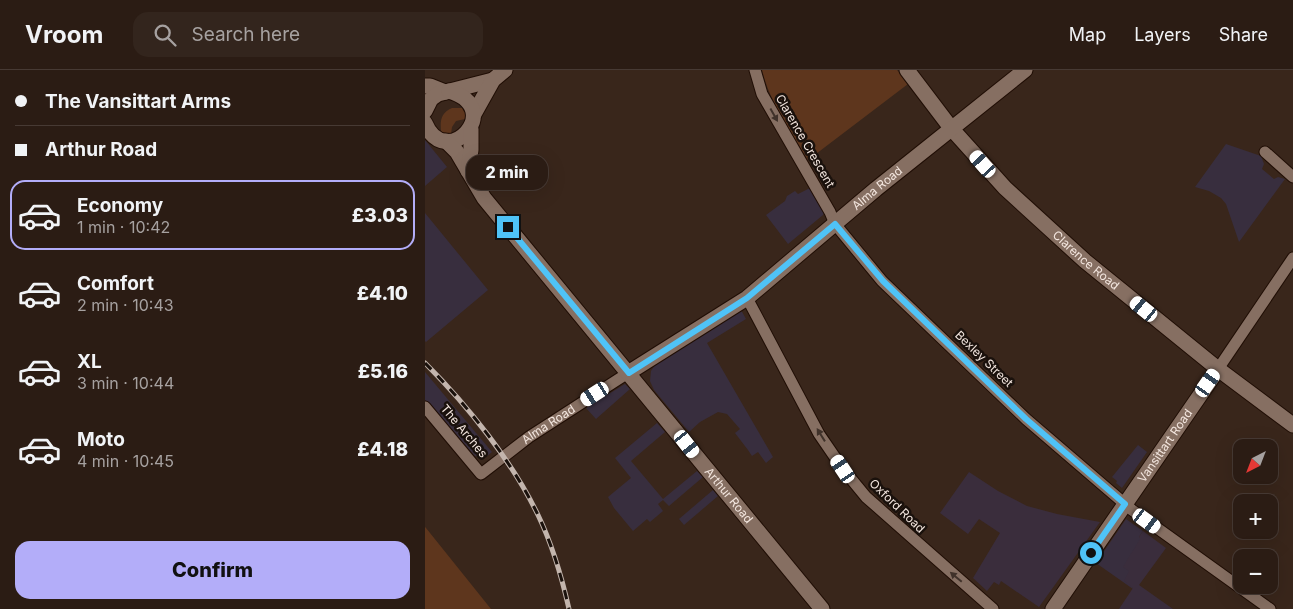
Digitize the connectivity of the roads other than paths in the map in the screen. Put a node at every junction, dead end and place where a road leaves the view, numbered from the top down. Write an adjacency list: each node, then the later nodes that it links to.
1 (505, 70): 5 (street)
2 (755, 70): 16 (street, Clarence Crescent, one-way to 16)
3 (907, 70): 11 (street, Clarence Road)
4 (1025, 70): 11 (street, Alma Road)
5 (493, 80): 7 (street); 9 (street)
6 (425, 86): 7 (street)
7 (447, 92): 8 (street); 9 (street)
8 (425, 111)
9 (472, 122): 12 (street); 14 (street)
10 (425, 123): 12 (street, Arthur Road)
11 (951, 128): 16 (street, Alma Road); 22 (street, Clarence Road)
12 (447, 141): 14 (street, Arthur Road)
13 (1265, 152): 15 (street)
14 (468, 171): 20 (street, Arthur Road)
15 (1293, 177)
16 (835, 224): 19 (street, Alma Road); 28 (street, Bexley Street)
17 (1293, 258): 18 (street, Vansittart Road)
18 (1289, 270): 22 (street, Vansittart Road)
19 (747, 298): 21 (street, Alma Road); 30 (street, Oxford Road, one-way to 19)
20 (615, 356): 21 (street); 23 (street, Arthur Road)
21 (650, 359): 23 (street, Alma Road); 24 (street)
22 (1218, 369): 26 (street, Clarence Road); 28 (street, Vansittart Road)
23 (629, 373): 24 (street, Arthur Road); 27 (street, Alma Road)
24 (641, 388): 29 (street, Arthur Road)
25 (425, 407): 27 (street, The Arches)
26 (1293, 425)
27 (481, 474)
28 (1125, 504): 31 (street, Vansittart Road); 32 (street, Bexley Street)
29 (822, 609)
30 (993, 609)
31 (1053, 609)
32 (1270, 609)

